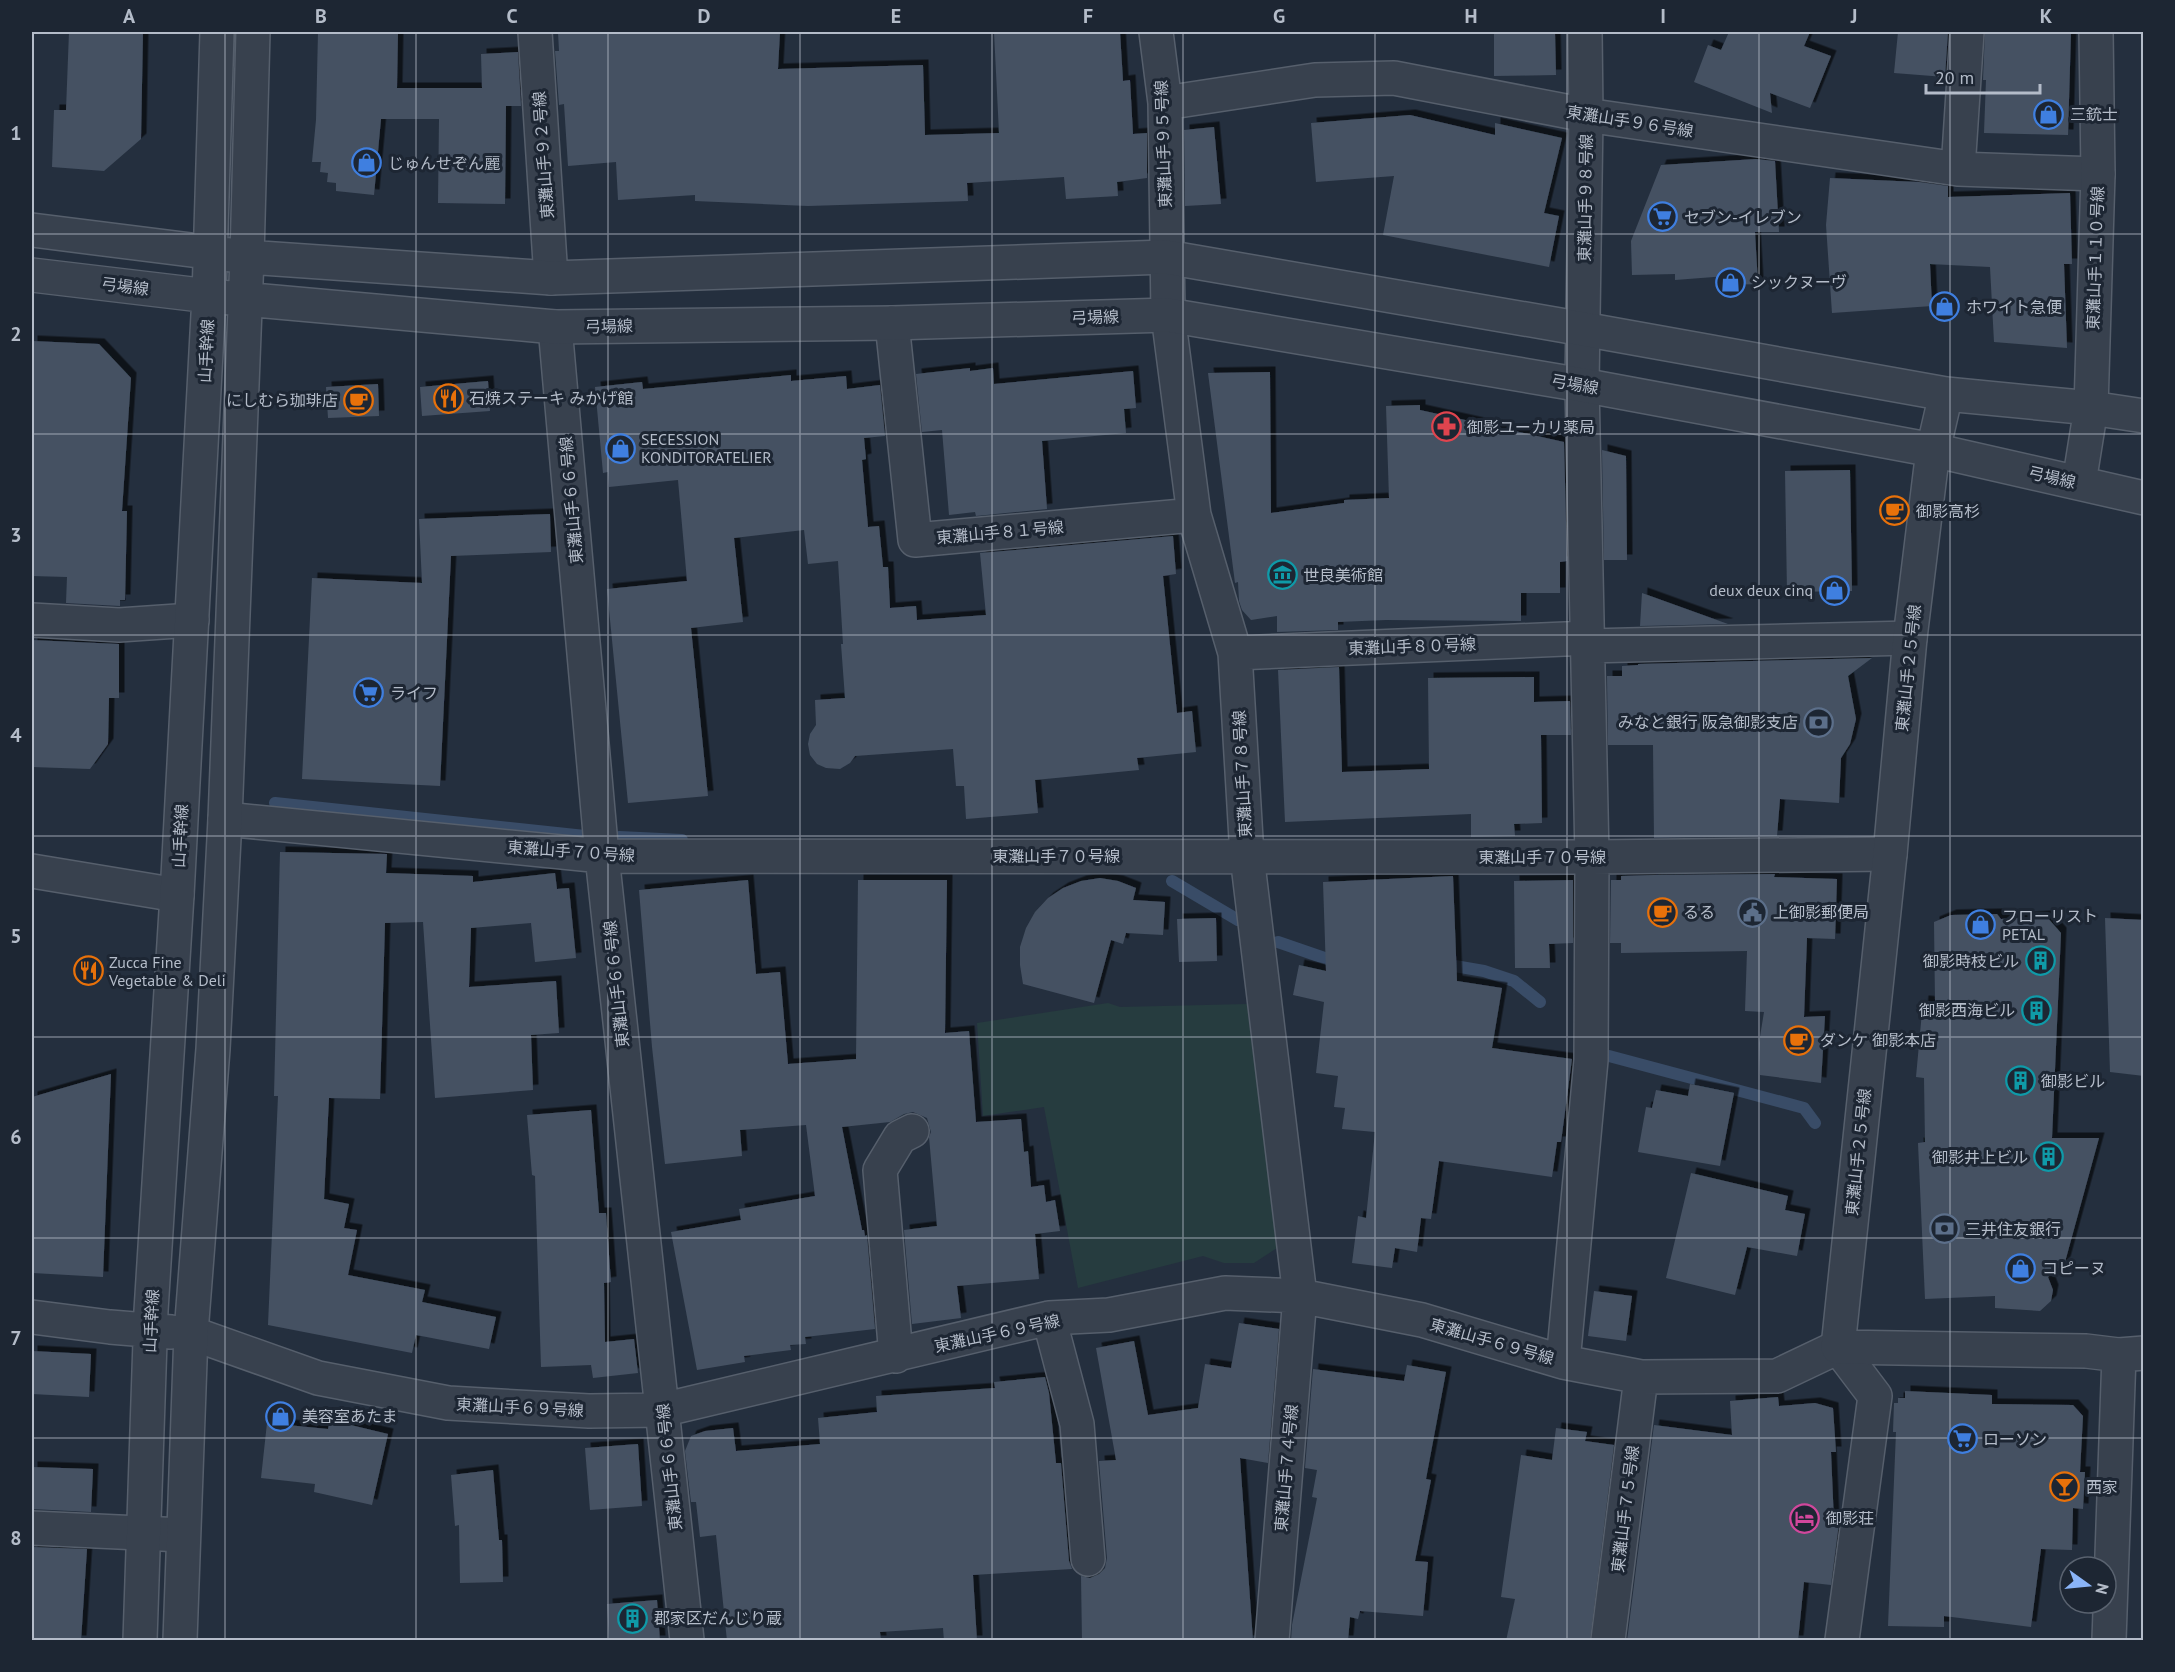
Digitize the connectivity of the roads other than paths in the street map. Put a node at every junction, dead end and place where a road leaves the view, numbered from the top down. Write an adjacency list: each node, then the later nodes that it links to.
1 (217, 32): 13 (street, 山手幹線)
2 (253, 32): 14 (street)
3 (535, 32): 17 (street, 東灘山手９２号線)
4 (1156, 32): 8 (street, 東灘山手９５号線)
5 (1585, 32): 9 (street, 東灘山手９８号線)
6 (1967, 32): 10 (street)
7 (2096, 32): 11 (street, 東灘山手１１０号線)
8 (1165, 103): 9 (street, 東灘山手９６号線); 15 (street, 東灘山手９５号線)
9 (1586, 115): 10 (street, 東灘山手９６号線); 23 (street, 東灘山手９８号線)
10 (1958, 169): 11 (street, 東灘山手９６号線)
11 (2098, 174): 26 (street, 東灘山手１１０号線)
12 (32, 230): 13 (street)
13 (210, 253): 14 (street); 18 (street, 山手幹線)
14 (248, 256): 17 (street); 19 (street)
15 (1166, 257): 17 (street); 20 (street, 東灘山手７８号線); 23 (street)
16 (32, 275): 18 (street, 弓場線)
17 (551, 278)
18 (209, 296): 19 (street, 弓場線); 33 (street, 山手幹線)
19 (246, 299): 22 (street, 弓場線); 37 (street)
20 (1168, 315): 21 (street, 弓場線); 24 (street, 弓場線); 31 (street, 東灘山手７８号線)
21 (892, 322): 22 (street, 弓場線); 31 (street, 東灘山手８１号線)
22 (555, 327): 39 (street, 東灘山手６６号線)
23 (1583, 329): 24 (street, 東灘山手９８号線); 25 (street)
24 (1582, 385): 28 (street, 弓場線); 35 (street, 東灘山手９８号線)
25 (1946, 394): 26 (street); 28 (street, 東灘山手２５号線)
26 (2091, 408): 27 (street); 29 (street, 東灘山手１１０号線)
27 (2144, 416)
28 (1933, 450): 29 (street, 弓場線); 34 (street, 東灘山手２５号線)
29 (2079, 483): 30 (street, 弓場線)
30 (2144, 498)
31 (1194, 515): 36 (street, 東灘山手７８号線)
32 (32, 620): 33 (street)
33 (192, 620): 43 (street, 山手幹線)
34 (1910, 638): 35 (street, 東灘山手８０号線); 38 (street, 東灘山手２５号線)
35 (1588, 642): 36 (street, 東灘山手８０号線); 41 (street, 東灘山手９８号線)
36 (1235, 653): 40 (street, 東灘山手７８号線)
37 (225, 819): 39 (street, 東灘山手７０号線); 49 (street)
38 (1890, 854): 41 (street, 東灘山手７０号線); 50 (street, 東灘山手２５号線)
39 (602, 856): 40 (street, 東灘山手７０号線); 55 (street, 東灘山手６６号線)
40 (1246, 856): 41 (street, 東灘山手７０号線); 45 (street, 東灘山手７８号線)
41 (1592, 857): 53 (street, 東灘山手９８号線)
42 (32, 871): 43 (street)
43 (177, 895): 48 (street, 山手幹線)
44 (912, 1131): 52 (street)
45 (1300, 1296): 47 (street, 東灘山手６９号線); 53 (street, 東灘山手６９号線); 63 (street, 東灘山手７４号線)
46 (32, 1317): 48 (street, 東灘山手６９号線)
47 (1049, 1318): 52 (street, 東灘山手６９号線); 59 (street)
48 (151, 1330): 49 (street, 東灘山手６９号線); 57 (street, 山手幹線)
49 (191, 1333): 55 (street, 東灘山手６９号線); 58 (street)
50 (1838, 1347): 51 (street); 54 (street, 東灘山手６９号線); 65 (street)
51 (2131, 1354): 66 (street)
52 (896, 1356): 55 (street, 東灘山手６９号線)
53 (1563, 1362): 54 (street, 東灘山手６９号線)
54 (1641, 1377): 64 (street, 東灘山手７５号線)
55 (662, 1410): 62 (street, 東灘山手６６号線)
56 (32, 1528): 57 (street)
57 (142, 1533): 58 (street); 60 (street, 山手幹線)
58 (183, 1534): 61 (street)
59 (1088, 1559)
60 (140, 1641)
61 (180, 1641)
62 (687, 1641)
63 (1272, 1641)
64 (1608, 1641)
65 (1842, 1641)
66 (2109, 1641)

